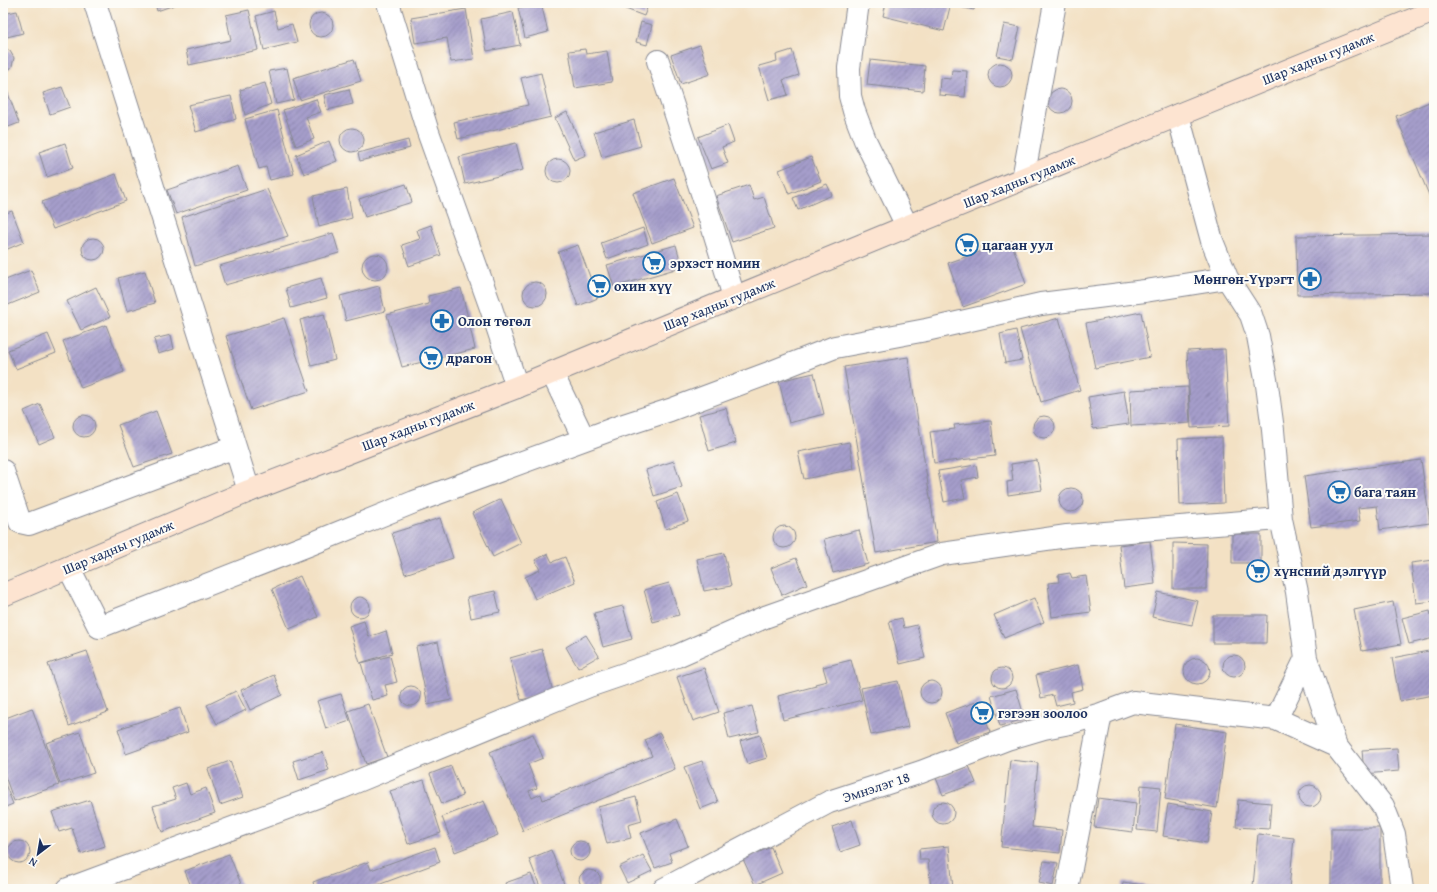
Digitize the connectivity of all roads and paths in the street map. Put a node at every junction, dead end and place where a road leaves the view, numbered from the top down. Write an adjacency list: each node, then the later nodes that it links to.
1 (95, 3): 15 (street)
2 (388, 3): 13 (street)
3 (858, 3): 9 (street)
4 (1055, 3): 8 (street)
5 (1434, 12): 7 (main road, Шар хадны гудамж)
6 (658, 60): 11 (street)
7 (1178, 115): 8 (main road, Шар хадны гудамж); 10 (street)
8 (1023, 179): 9 (main road, Шар хадны гудамж)
9 (907, 226): 11 (main road, Шар хадны гудамж)
10 (1227, 278): 14 (street); 18 (street)
11 (734, 297): 12 (main road, Шар хадны гудамж)
12 (552, 373): 13 (main road, Шар хадны гудамж); 14 (street)
13 (517, 387): 17 (main road, Шар хадны гудамж)
14 (584, 439): 19 (street)
15 (235, 447): 16 (street); 17 (street)
16 (3, 471)
17 (249, 491): 19 (main road, Шар хадны гудамж)
18 (1281, 519): 21 (street); 25 (street)
19 (69, 568): 20 (main road, Шар хадны гудамж)
20 (3, 595)
21 (1306, 658): 23 (street); 24 (street)
22 (1101, 714): 23 (street, Эмнэлэг 18); 26 (street, Эмнэлэг 18); 27 (street)
23 (1276, 719): 24 (street, Эмнэлэг 18)
24 (1336, 746): 28 (street)
25 (68, 889)
26 (664, 889)
27 (1067, 889)
28 (1402, 889)

